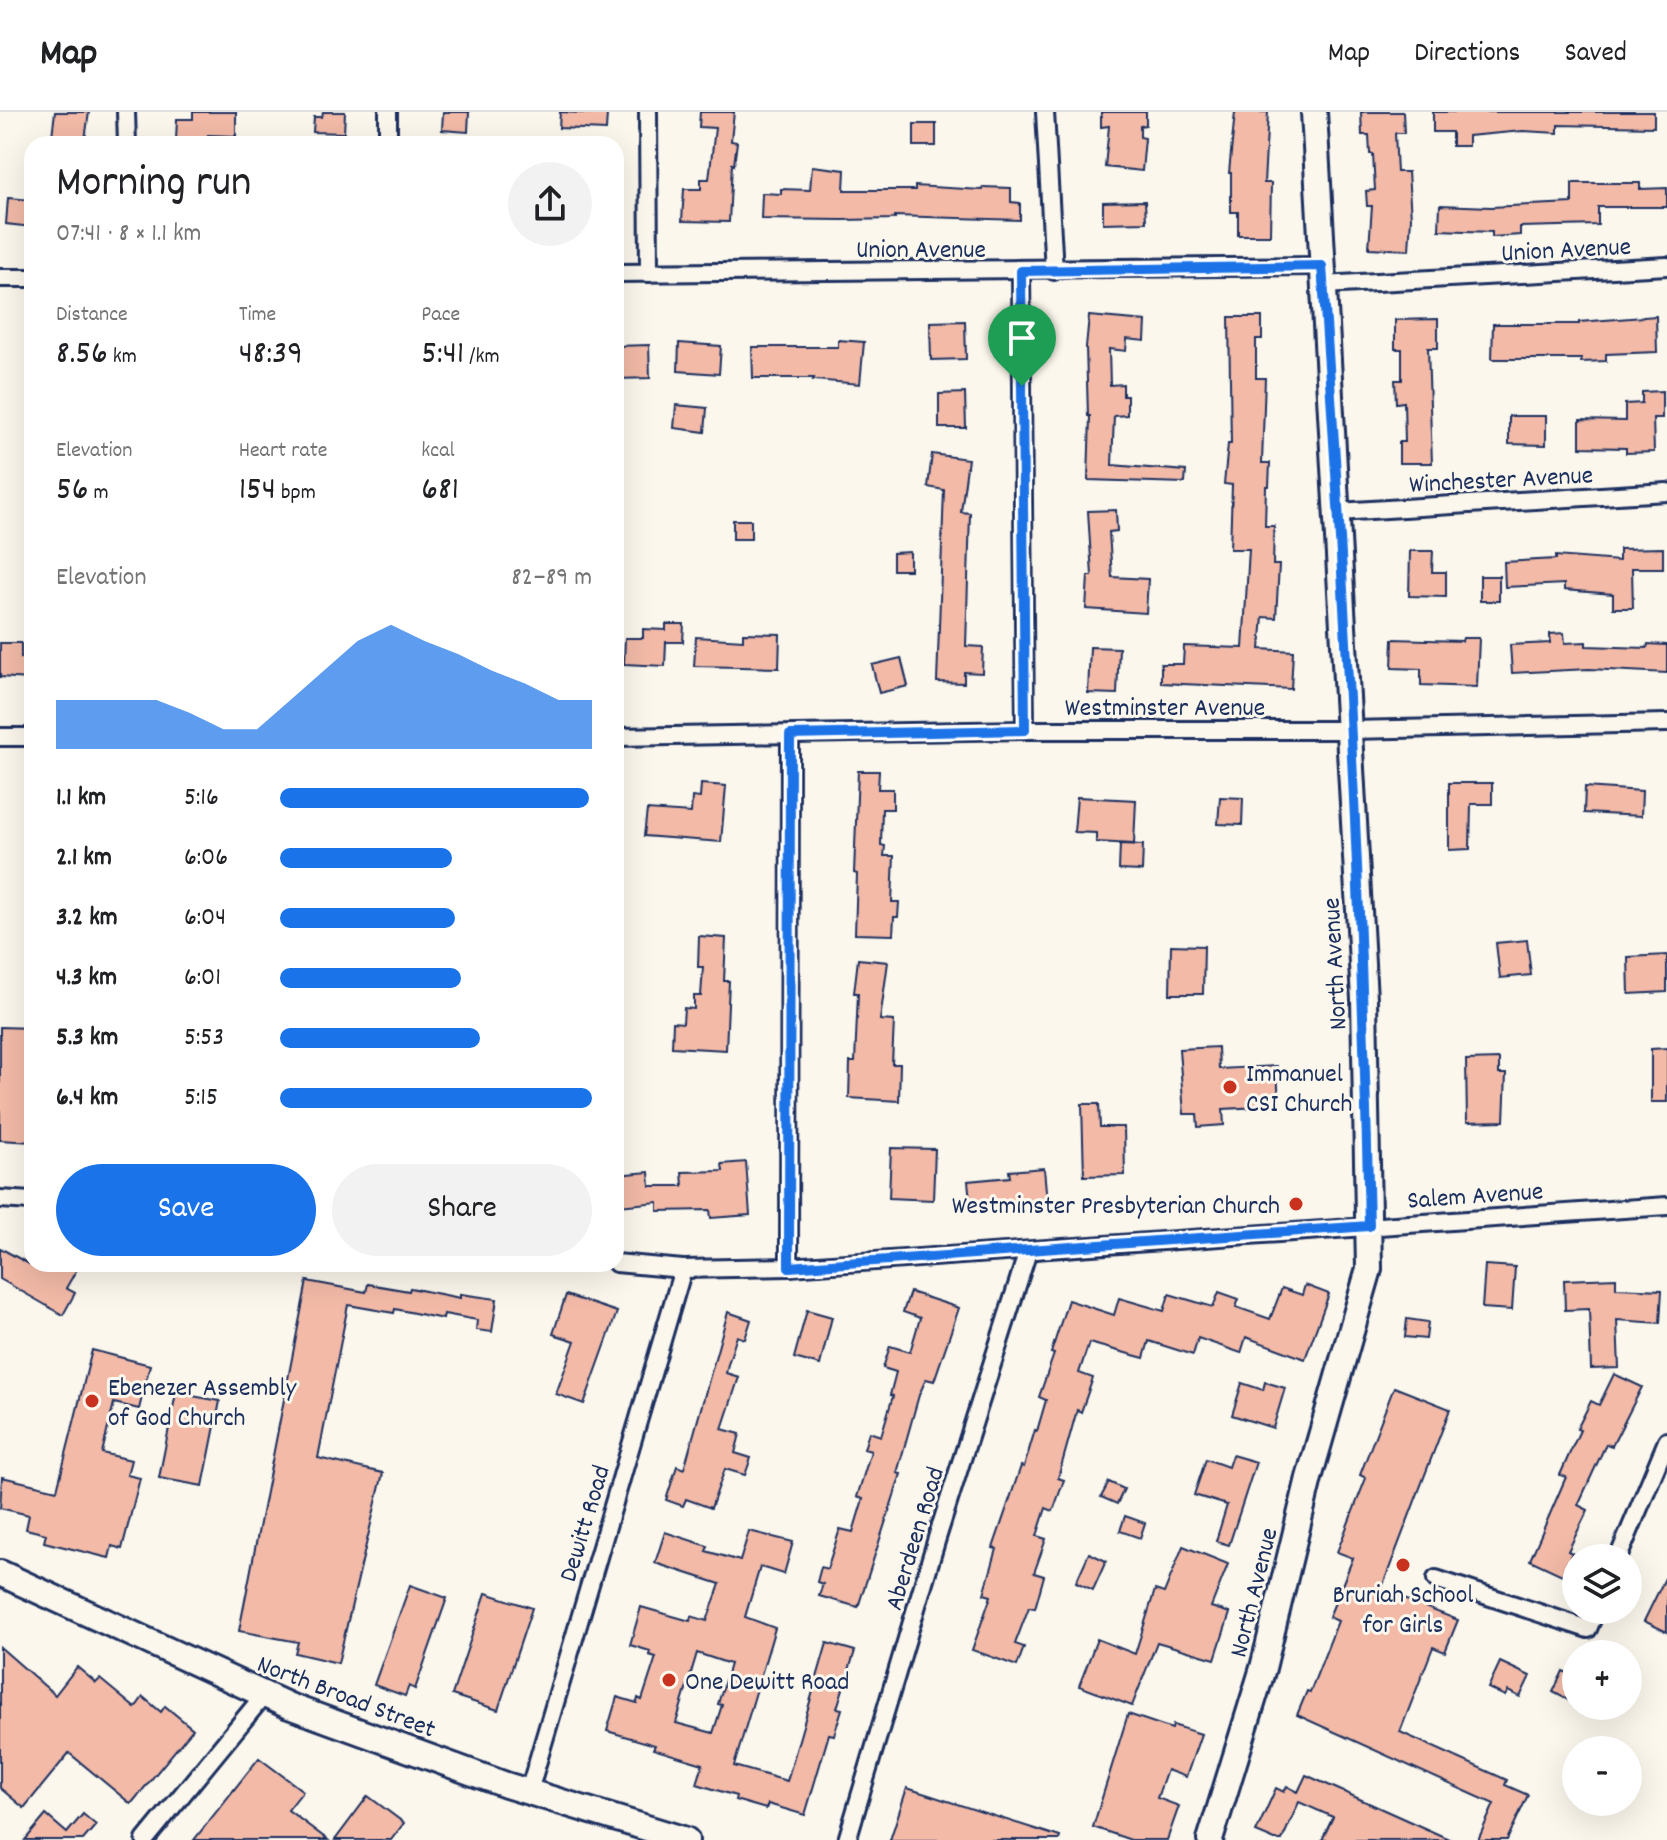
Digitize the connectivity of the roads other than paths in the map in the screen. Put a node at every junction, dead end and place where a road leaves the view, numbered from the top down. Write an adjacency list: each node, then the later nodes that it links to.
1 (126, 112): 6 (street)
2 (388, 112): 7 (street)
3 (648, 112): 12 (street)
4 (1045, 112): 10 (street)
5 (1314, 112): 13 (main road, North Avenue)
6 (127, 136)
7 (388, 136)
8 (1667, 266): 13 (street, Union Avenue)
9 (1021, 271): 10 (street, Union Avenue); 12 (street, Union Avenue); 19 (street)
10 (1054, 271): 13 (street, Union Avenue)
11 (624, 273): 12 (street, Union Avenue)
12 (649, 273)
13 (1322, 276): 17 (main road, North Avenue)
14 (0, 278): 15 (street)
15 (24, 278)
16 (1667, 492): 17 (street, Winchester Avenue)
17 (1338, 512): 20 (main road, North Avenue)
18 (1667, 723): 20 (street, Westminster Avenue)
19 (1025, 730): 20 (street, Westminster Avenue); 21 (street, Westminster Avenue)
20 (1350, 730): 28 (main road, North Avenue)
21 (790, 735): 24 (street, Westminster Avenue); 31 (street)
22 (0, 737): 23 (street)
23 (24, 737)
24 (624, 737)
25 (0, 1199): 26 (street)
26 (24, 1200)
27 (1667, 1206): 28 (street, Salem Avenue)
28 (1369, 1226): 29 (street, Salem Avenue); 46 (main road, North Avenue)
29 (1028, 1251): 31 (street, Salem Avenue); 45 (street, Aberdeen Road)
30 (624, 1264): 32 (street, Salem Avenue)
31 (789, 1267): 32 (street, Salem Avenue)
32 (683, 1269): 41 (street, Dewitt Road)
33 (1667, 1441): 34 (street)
34 (1624, 1544)
35 (0, 1573): 40 (main road, North Broad Street)
36 (1436, 1579): 37 (street)
37 (1562, 1620)
38 (1573, 1624): 39 (street)
39 (1590, 1624)
40 (264, 1695): 41 (main road, North Broad Street); 43 (street)
41 (529, 1791): 42 (main road, North Broad Street)
42 (654, 1836): 44 (main road, North Broad Street)
43 (145, 1840)
44 (686, 1840)
45 (847, 1840)
46 (1210, 1840)

